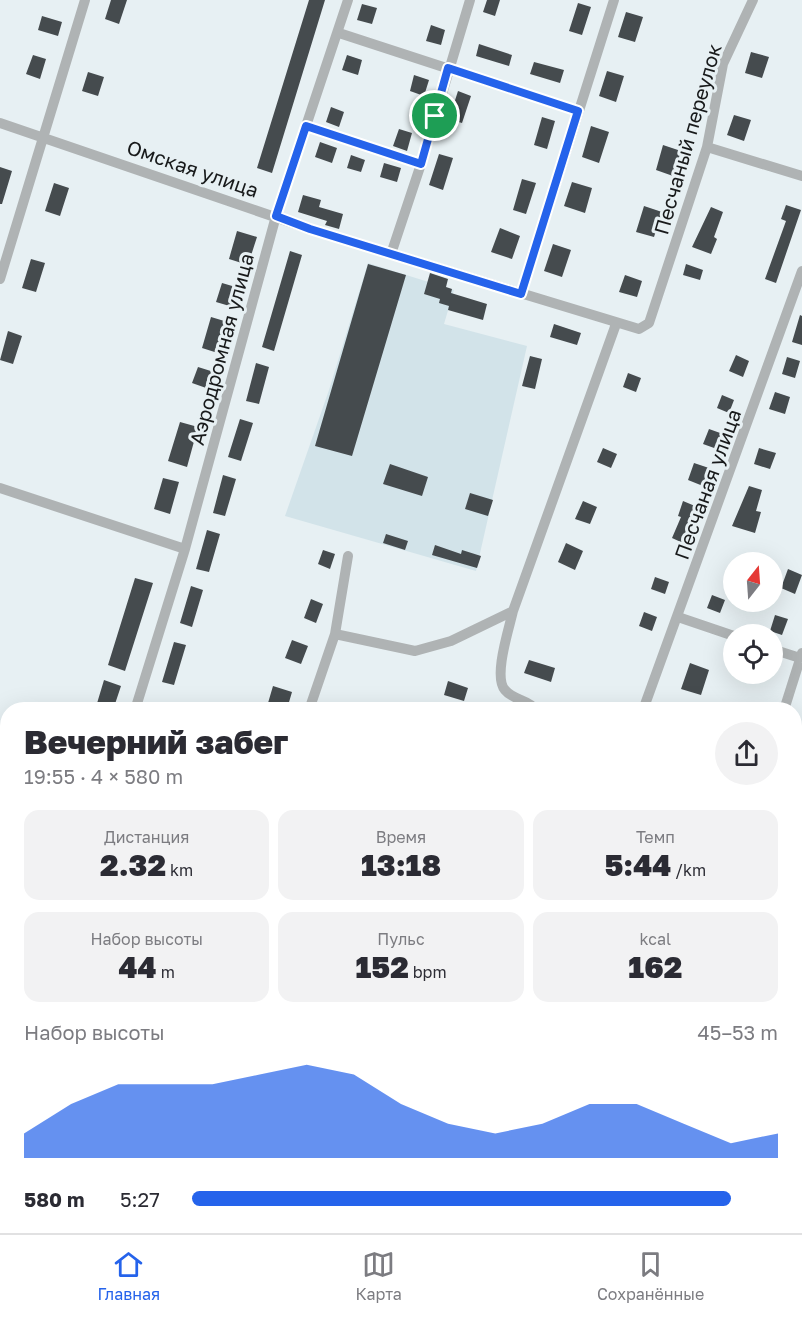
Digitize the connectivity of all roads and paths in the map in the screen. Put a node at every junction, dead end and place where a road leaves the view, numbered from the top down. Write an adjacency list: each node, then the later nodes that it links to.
1 (85, 0): 11 (street)
2 (348, 0): 6 (street, Аэродромная улица)
3 (470, 0): 7 (street)
4 (614, 0): 8 (street)
5 (753, 0): 12 (street, Песчаный переулок)
6 (339, 33): 7 (street); 10 (street, Аэродромная улица)
7 (448, 68): 8 (street); 13 (street)
8 (578, 111): 19 (street)
9 (0, 123): 11 (street, Омская улица)
10 (306, 126): 13 (street); 15 (street, Аэродромная улица)
11 (42, 135): 15 (street, Омская улица); 18 (street)
12 (707, 147): 14 (street); 20 (street, Песчаный переулок)
13 (421, 164): 16 (street)
14 (802, 176)
15 (276, 216): 16 (street, Омская улица); 23 (street, Аэродромная улица)
16 (391, 254): 19 (street, Омская улица)
17 (802, 271): 26 (street, Песчаная улица)
18 (0, 279)
19 (521, 294): 21 (street, Омская улица)
20 (649, 323): 21 (street, Омская улица)
21 (616, 324): 25 (street)
22 (0, 488): 23 (street)
23 (185, 549): 31 (street, Аэродромная улица)
24 (348, 556): 28 (street)
25 (513, 611): 28 (street); 33 (street)
26 (678, 617): 27 (street); 34 (street, Песчаная улица)
27 (723, 632)
28 (335, 634): 32 (street)
29 (783, 651): 30 (street)
30 (801, 655): 35 (street)
31 (137, 702)
32 (312, 702)
33 (525, 702)
34 (646, 702)
35 (786, 702)

